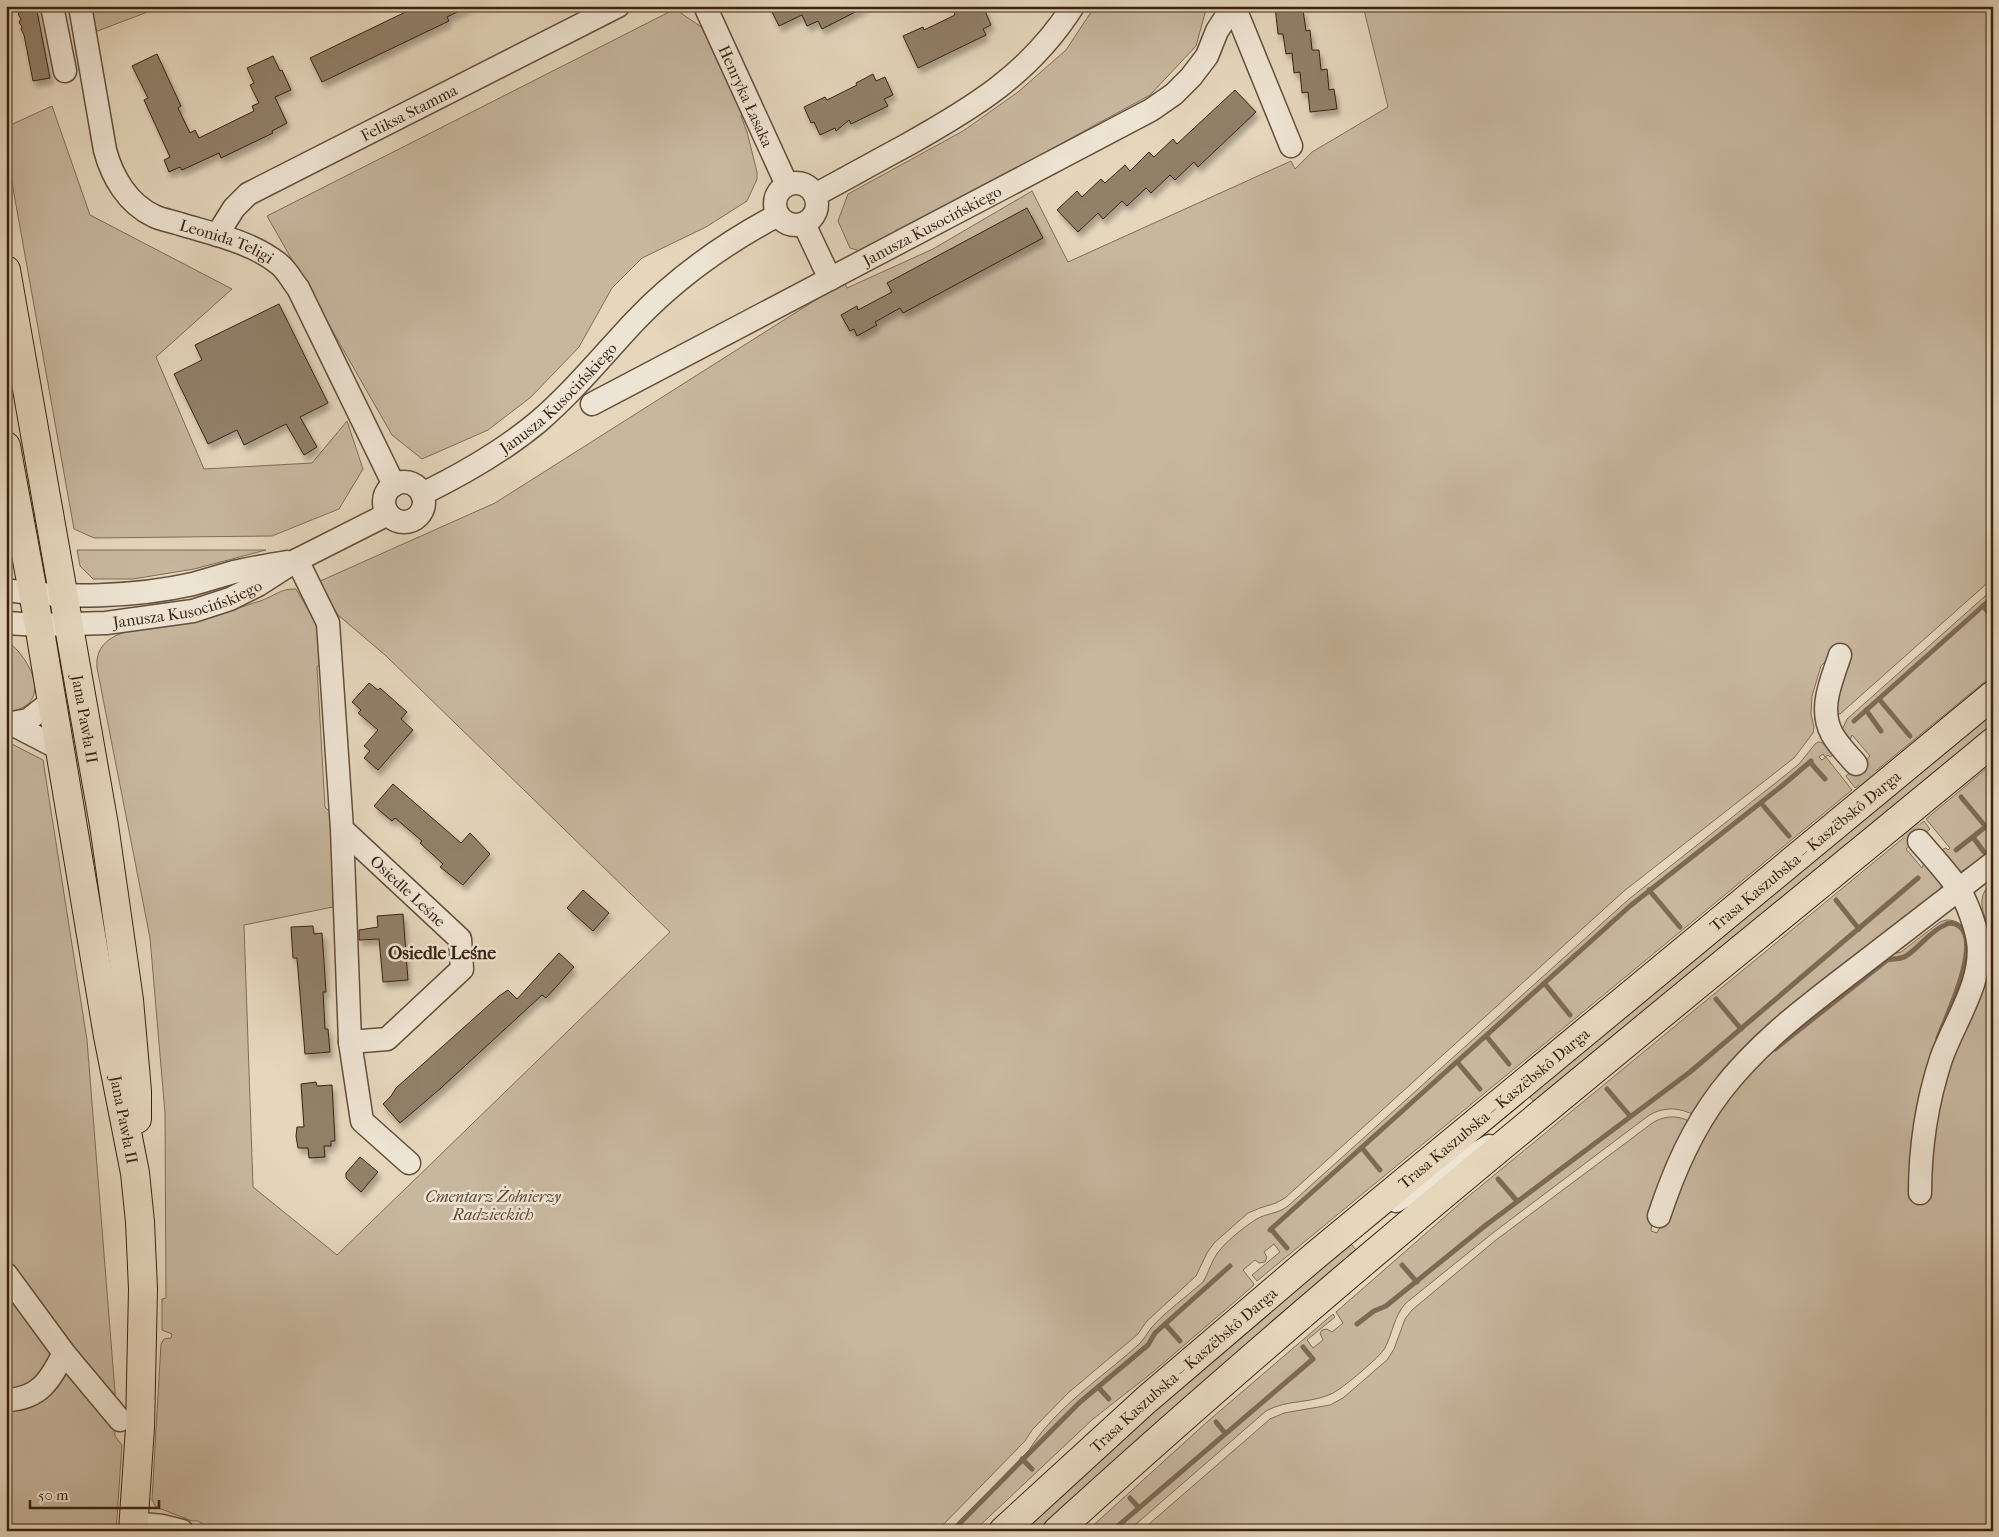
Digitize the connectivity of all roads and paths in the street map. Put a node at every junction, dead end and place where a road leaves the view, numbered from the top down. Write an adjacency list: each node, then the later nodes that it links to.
1 (52, 6): 8 (street)
2 (80, 6): 7 (street, Leonida Teligi)
3 (618, 6): 15 (street, Feliksa Stamma)
4 (705, 6): 11 (street, Henryka Łasaka)
5 (1073, 6): 12 (street)
6 (1233, 6): 10 (street); 17 (street, Janusza Kusocińskiego)
7 (85, 34): 8 (street); 15 (street, Leonida Teligi)
8 (59, 40): 9 (street)
9 (65, 71)
10 (1291, 146)
11 (787, 185): 12 (street); 13 (street)
12 (815, 195): 14 (street)
13 (778, 215): 14 (street); 21 (street, Janusza Kusocińskiego)
14 (804, 224): 17 (street)
15 (216, 235): 20 (street, Leonida Teligi)
16 (6, 270): 26 (main road, Jana Pawła II)
17 (830, 279): 18 (street, Janusza Kusocińskiego)
18 (592, 404)
19 (6, 446): 25 (main road, Jana Pawła II)
20 (394, 485): 21 (street); 22 (street)
21 (422, 494): 22 (street)
22 (388, 514): 23 (street, Janusza Kusocińskiego)
23 (298, 560): 26 (street, Janusza Kusocińskiego); 28 (street, Janusza Kusocińskiego); 37 (street, Osiedle Leśne)
24 (6, 590): 25 (street, Janusza Kusocińskiego)
25 (33, 594): 26 (street, Janusza Kusocińskiego); 29 (main road, Jana Pawła II)
26 (62, 595): 28 (main road, Jana Pawła II)
27 (6, 623): 29 (street, Janusza Kusocińskiego)
28 (68, 624): 29 (street, Janusza Kusocińskiego); 45 (main road, Jana Pawła II)
29 (39, 625): 32 (main road, Jana Pawła II)
30 (1840, 655): 36 (street)
31 (1993, 695): 42 (main road, Trasa Kaszubska – Kaszëbskô Darga)
32 (52, 701): 33 (street); 35 (main road, Jana Pawła II)
33 (9, 722): 35 (street)
34 (1993, 742): 43 (main road)
35 (60, 748): 45 (main road, Jana Pawła II)
36 (1856, 764)
37 (342, 829): 41 (street, Osiedle Leśne); 41 (street, Osiedle Leśne)
38 (1919, 841): 40 (street)
39 (1993, 864): 40 (street)
40 (1959, 889): 47 (street); 48 (street)
41 (350, 1042): 44 (street, Osiedle Leśne)
42 (1518, 1087): 46 (street); 49 (main road, Trasa Kaszubska – Kaszëbskô Darga)
43 (1541, 1115): 46 (street); 50 (main road)
44 (410, 1163)
45 (135, 1173): 55 (main road, Jana Pawła II)
46 (1441, 1174): 49 (street); 50 (street)
47 (1920, 1192)
48 (1659, 1216)
49 (1342, 1233): 57 (main road, Trasa Kaszubska – Kaszëbskô Darga)
50 (1365, 1261): 58 (main road)
51 (6, 1274): 52 (street)
52 (64, 1354): 53 (street); 54 (street)
53 (6, 1400)
54 (120, 1420)
55 (133, 1527): 56 (street)
56 (182, 1531)
57 (1003, 1531)
58 (1057, 1531)

